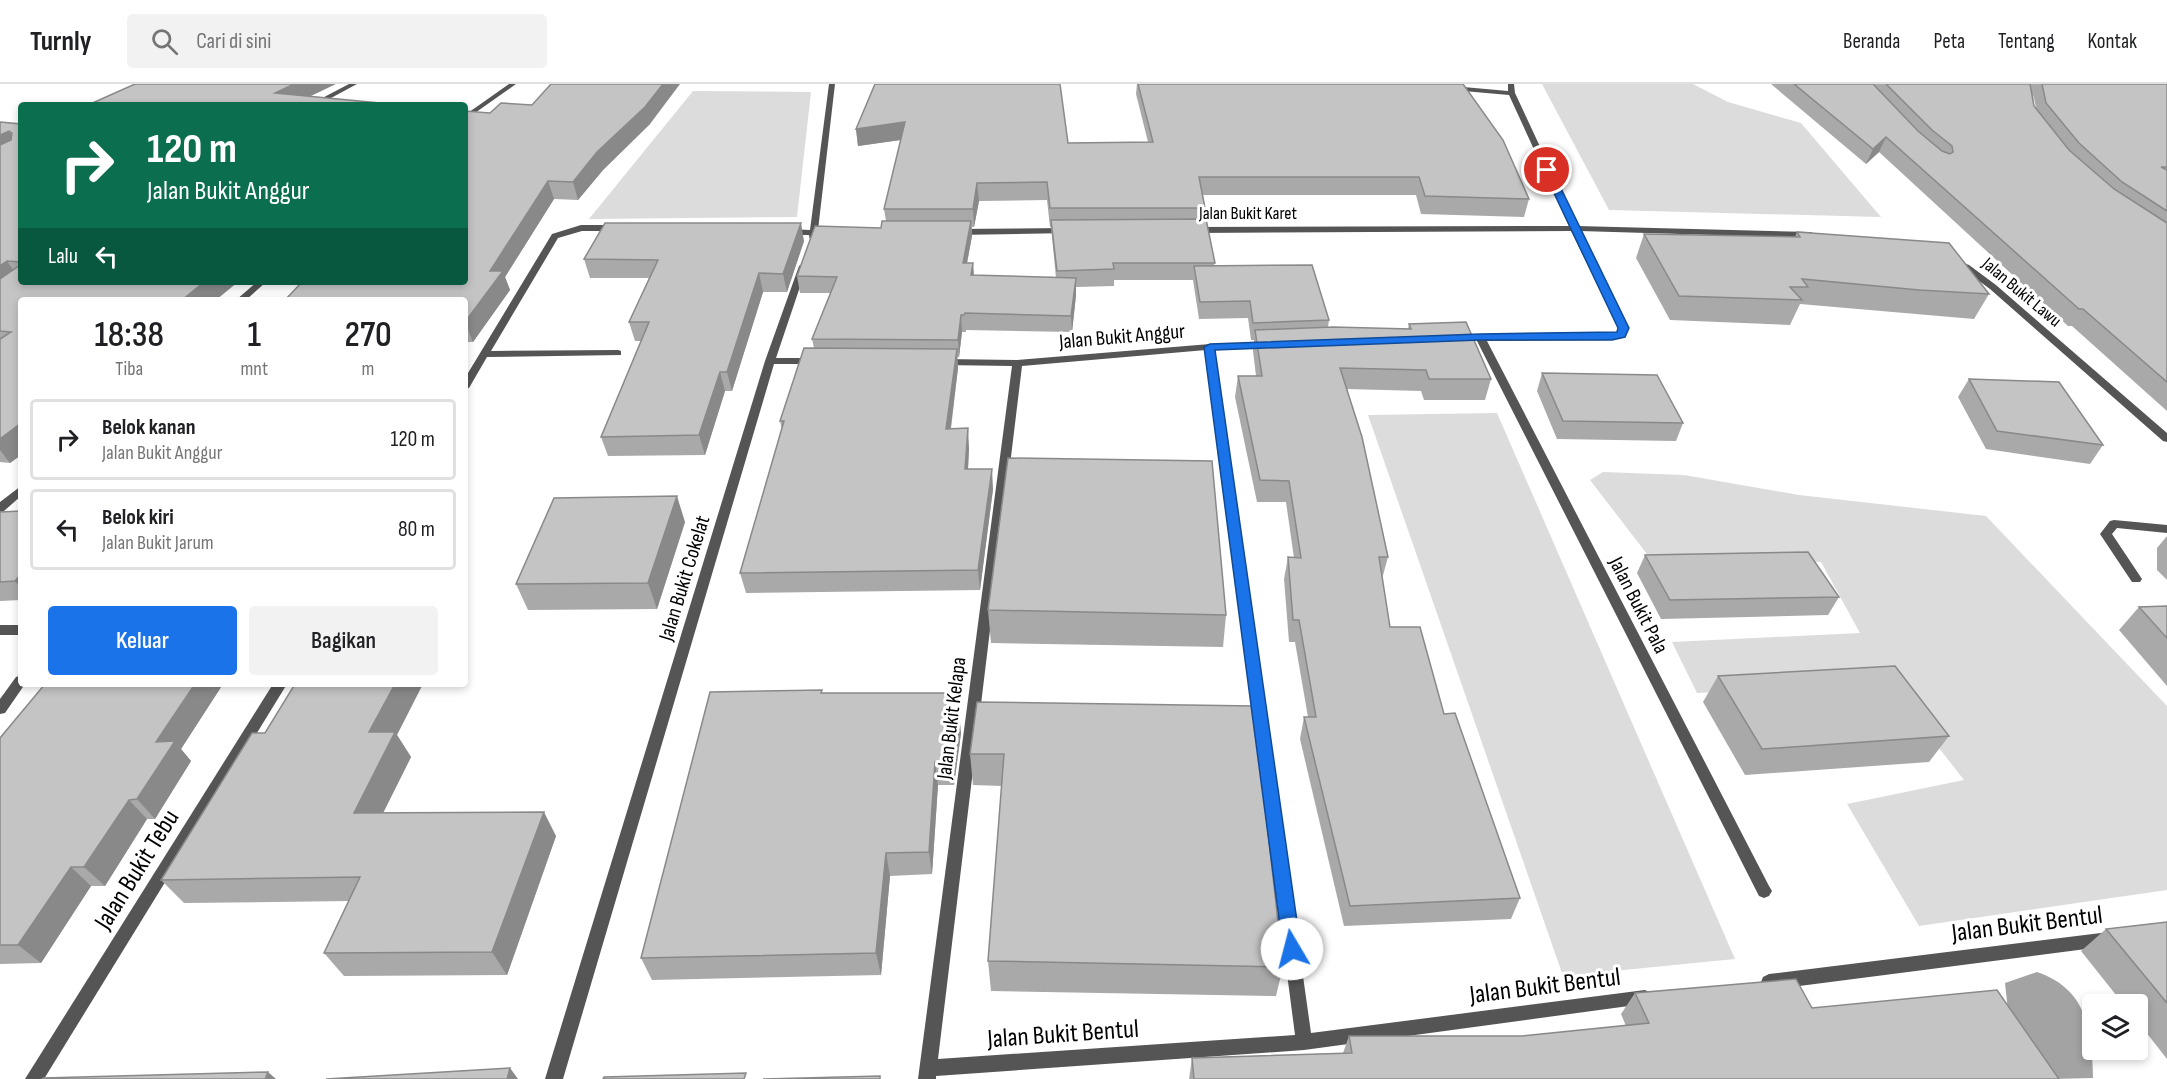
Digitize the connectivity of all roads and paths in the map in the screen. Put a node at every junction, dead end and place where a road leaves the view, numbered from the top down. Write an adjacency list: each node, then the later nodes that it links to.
1 (354, 84): 7 (street)
2 (513, 84): 8 (street)
3 (832, 84): 16 (street, Jalan Bukit Cokelat)
4 (1511, 84): 6 (street)
5 (1445, 87): 6 (street)
6 (1512, 93): 9 (street)
7 (319, 102)
8 (468, 116)
9 (1574, 228): 11 (street, Jalan Bukit Karet); 17 (street); 21 (street)
10 (628, 229): 25 (street)
11 (1182, 230)
12 (1075, 231): 15 (street)
13 (779, 232): 16 (street)
14 (838, 232): 16 (street)
15 (945, 232)
16 (814, 233): 27 (street, Jalan Bukit Cokelat)
17 (1821, 236)
18 (1948, 260): 32 (street, Jalan Bukit Lawu)
19 (258, 285): 20 (street)
20 (244, 297)
21 (1480, 337): 22 (street); 42 (street, Jalan Bukit Pala)
22 (1444, 338)
23 (1280, 344): 24 (street, Jalan Bukit Anggur)
24 (1210, 347): 30 (street, Jalan Bukit Anggur); 46 (street)
25 (485, 354): 26 (street); 31 (street)
26 (618, 354)
27 (770, 361): 28 (street); 49 (street, Jalan Bukit Cokelat)
28 (829, 361)
29 (934, 362): 30 (street, Jalan Bukit Anggur)
30 (1017, 363): 47 (street, Jalan Bukit Kelapa)
31 (468, 381)
32 (2167, 439)
33 (18, 493): 34 (street)
34 (0, 508)
35 (2167, 529): 36 (street)
36 (2136, 579)
37 (0, 630): 38 (street)
38 (18, 630)
39 (18, 684): 41 (street)
40 (278, 687): 48 (street, Jalan Bukit Tebu)
41 (0, 708)
42 (1764, 891)
43 (2120, 937): 44 (street, Jalan Bukit Bentul)
44 (1754, 984)
45 (1659, 996): 46 (street, Jalan Bukit Bentul)
46 (1304, 1042): 47 (street, Jalan Bukit Bentul)
47 (927, 1074)
48 (34, 1079)
49 (554, 1079)

